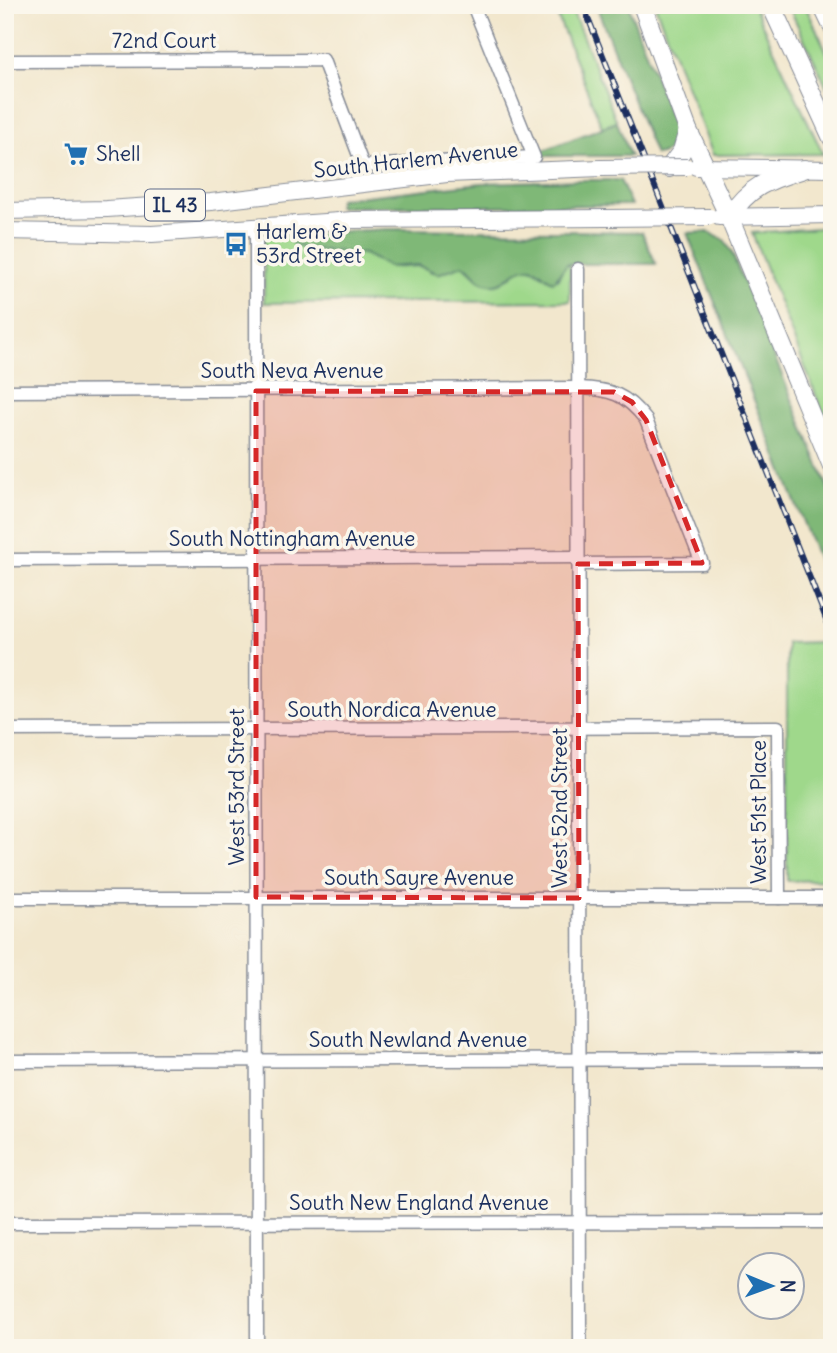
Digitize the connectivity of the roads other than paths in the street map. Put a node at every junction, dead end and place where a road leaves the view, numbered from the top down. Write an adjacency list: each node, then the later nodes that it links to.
1 (473, 5): 6 (street, 72nd Court)
2 (642, 5): 7 (highway)
3 (771, 5): 8 (highway)
4 (822, 5): 5 (highway)
5 (832, 26)
6 (5, 61)
7 (688, 130): 9 (highway); 10 (highway)
8 (832, 138)
9 (679, 162): 10 (main road, South Harlem Avenue / IL 43); 13 (main road, South Harlem Avenue / IL 43, bridge)
10 (707, 167): 11 (main road, South Harlem Avenue / IL 43); 15 (highway)
11 (804, 169): 12 (main road, South Harlem Avenue / IL 43); 15 (highway)
12 (832, 169)
13 (5, 211)
14 (827, 215): 15 (main road, IL 43)
15 (729, 217): 16 (main road, IL 43, bridge); 22 (highway)
16 (256, 226): 17 (main road, IL 43); 21 (street, West 53rd Street)
17 (5, 232)
18 (578, 269): 19 (street, West 52nd Street)
19 (578, 388): 21 (street, South Neva Avenue); 25 (street, West 52nd Street); 25 (street, South Nottingham Avenue)
20 (5, 391): 21 (street, South Neva Avenue)
21 (256, 391): 24 (street, West 53rd Street)
22 (832, 466)
23 (5, 559): 24 (street, South Nottingham Avenue)
24 (256, 559): 25 (street, South Nottingham Avenue); 27 (street, West 53rd Street)
25 (578, 561): 28 (street, West 52nd Street)
26 (778, 727): 28 (street, South Nordica Avenue); 33 (street, West 51st Place)
27 (257, 729): 28 (street, South Nordica Avenue); 29 (street, South Nordica Avenue); 30 (street, West 53rd Street)
28 (579, 729): 32 (street, West 52nd Street)
29 (5, 730)
30 (256, 897): 31 (street, South Sayre Avenue); 32 (street, South Sayre Avenue); 37 (street, West 53rd Street)
31 (5, 898)
32 (579, 898): 33 (street, South Sayre Avenue); 35 (street, West 52nd Street)
33 (779, 898): 34 (street, South Sayre Avenue)
34 (832, 898)
35 (579, 1058): 36 (street, South Newland Avenue); 37 (street, South Newland Avenue); 42 (street, West 52nd Street)
36 (832, 1059)
37 (256, 1060): 38 (street, South Newland Avenue); 39 (street, West 53rd Street)
38 (5, 1061)
39 (257, 1222): 41 (street, South New England Avenue); 42 (street, South New England Avenue); 43 (street, West 53rd Street)
40 (832, 1222): 42 (street, South New England Avenue)
41 (5, 1223)
42 (579, 1223): 44 (street, West 52nd Street)
43 (257, 1348)
44 (580, 1348)

